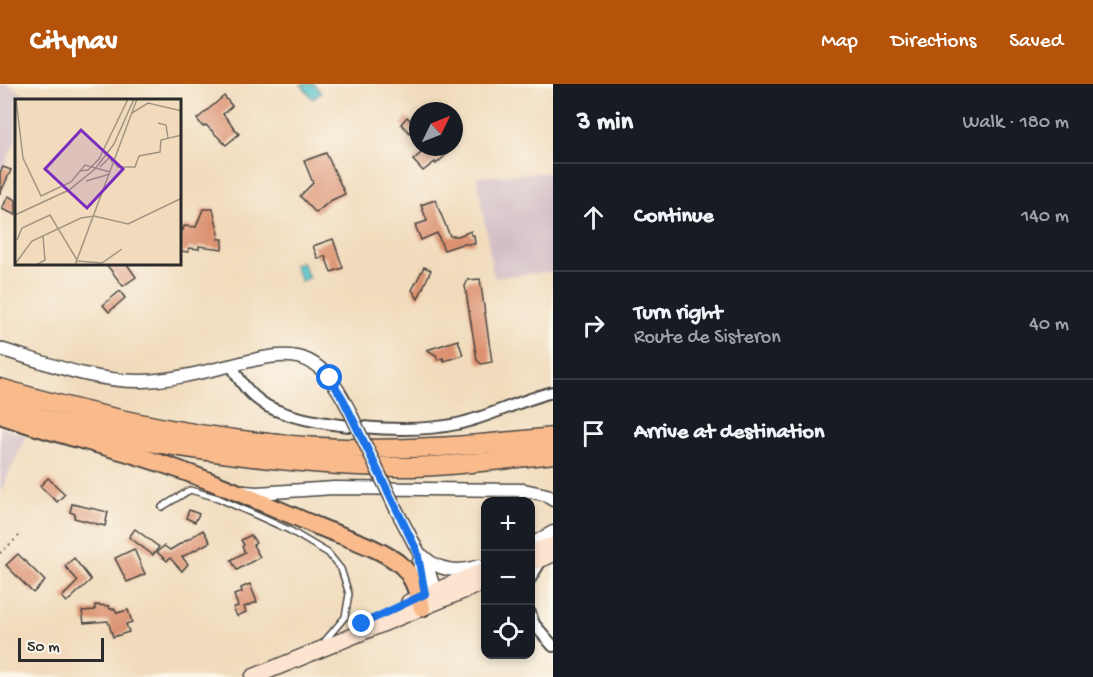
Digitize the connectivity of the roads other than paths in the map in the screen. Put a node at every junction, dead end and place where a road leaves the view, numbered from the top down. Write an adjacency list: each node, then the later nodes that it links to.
1 (0, 349): 2 (street)
2 (232, 365): 4 (street); 15 (street, bridge)
3 (0, 388): 7 (highway)
4 (553, 392)
5 (0, 406): 8 (highway)
6 (0, 415): 9 (highway)
7 (553, 437)
8 (553, 454)
9 (234, 491): 10 (street); 20 (highway)
10 (553, 500)
11 (162, 507): 23 (lane)
12 (553, 532): 13 (street)
13 (535, 543)
14 (553, 545): 16 (main road)
15 (417, 551): 17 (street); 20 (street)
16 (539, 558)
17 (481, 566)
18 (481, 572): 20 (main road)
19 (481, 583): 20 (main road)
20 (428, 599): 23 (main road)
21 (535, 625): 22 (street)
22 (553, 646)
23 (314, 651): 24 (main road)
24 (252, 677)

